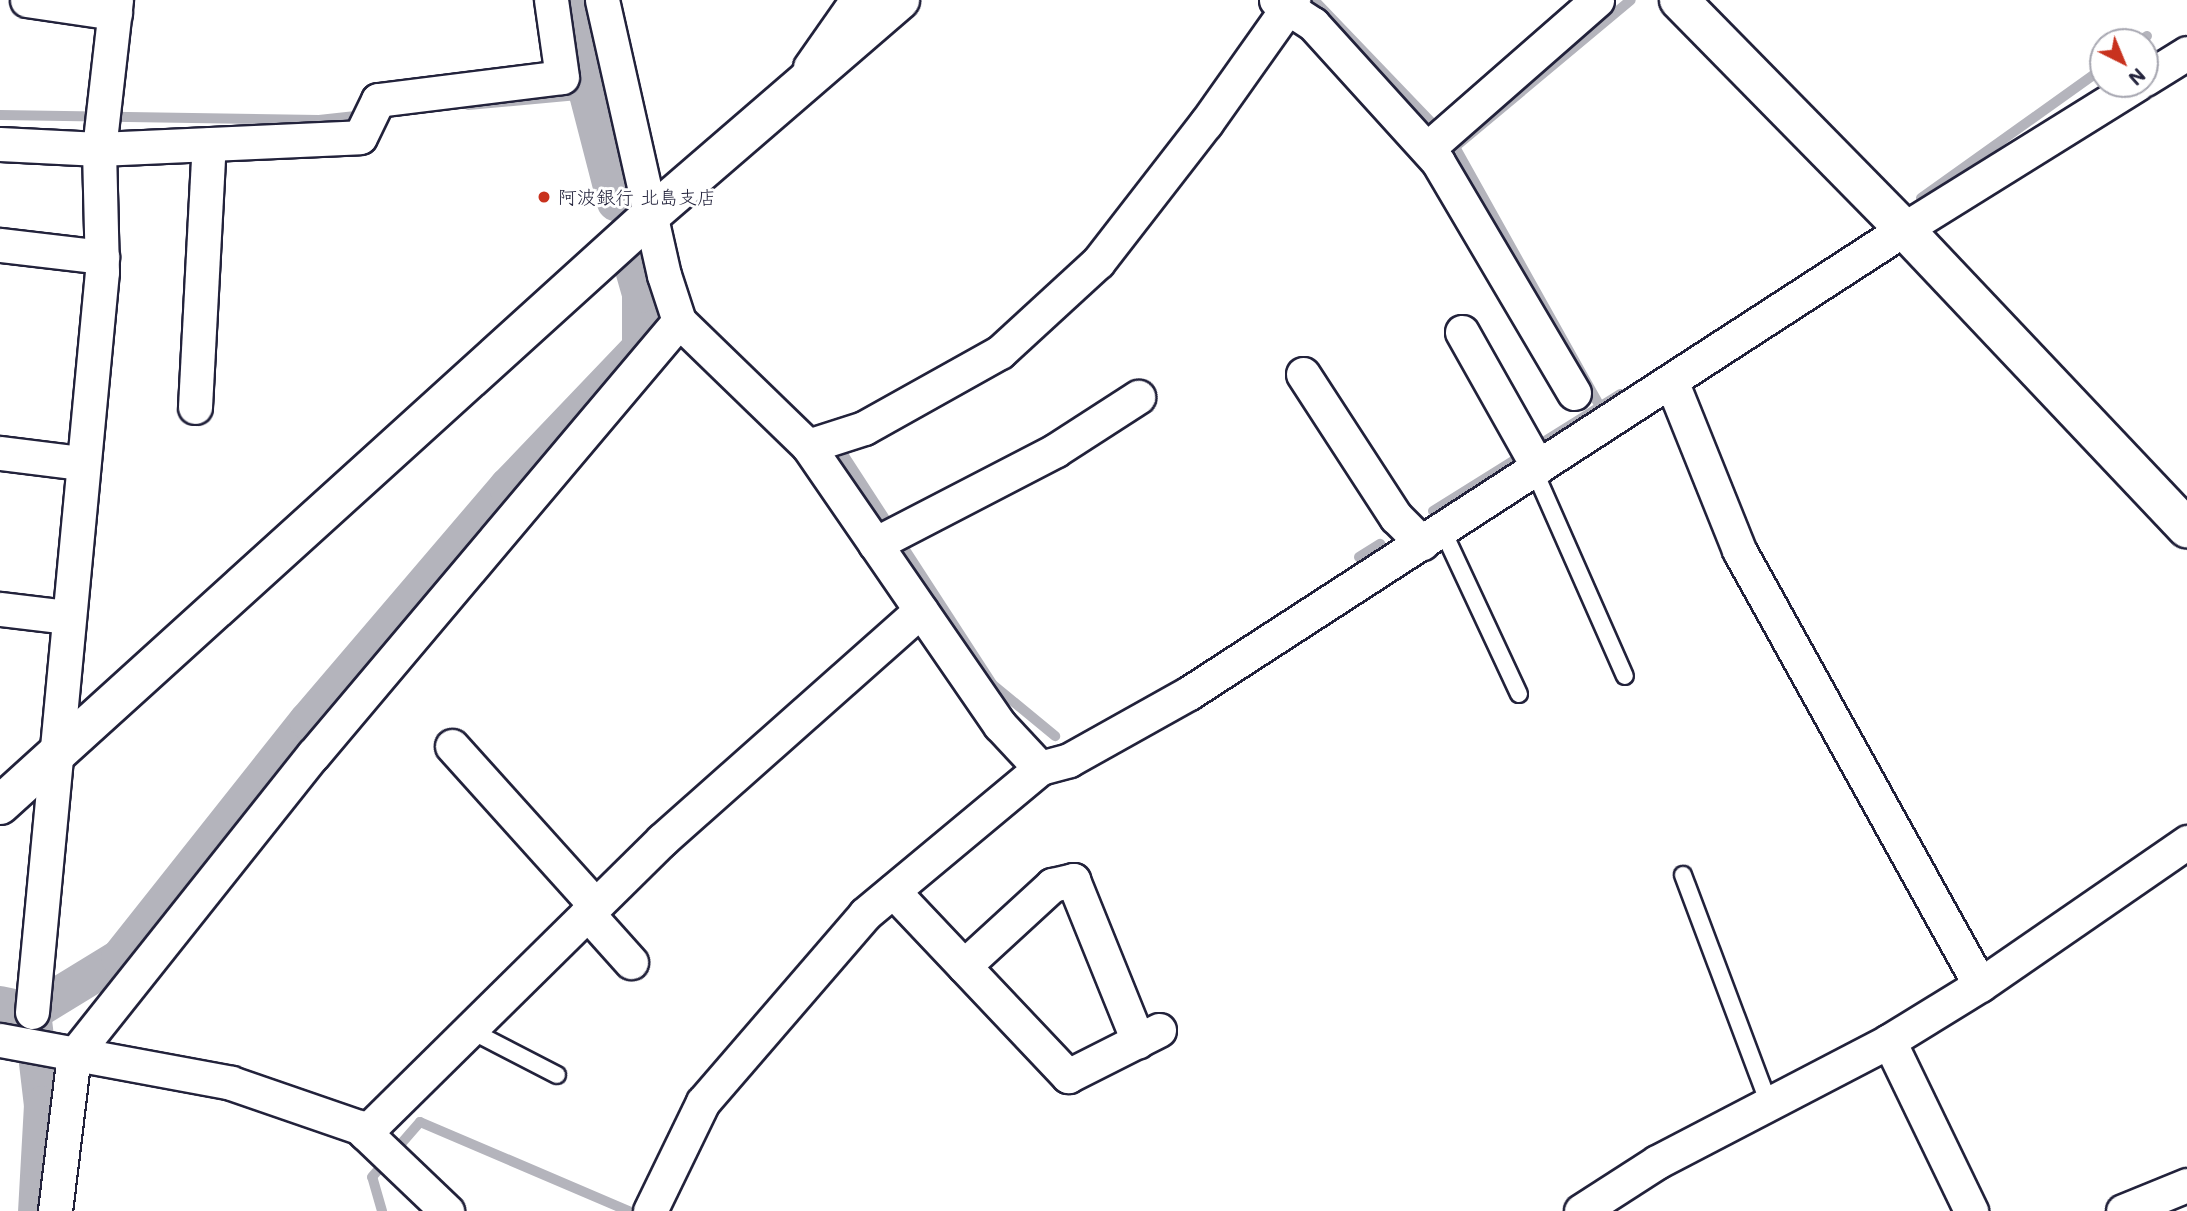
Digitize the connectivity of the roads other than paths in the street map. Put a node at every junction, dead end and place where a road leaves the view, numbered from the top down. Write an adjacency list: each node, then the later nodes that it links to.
1 (27, 0): 9 (street)
2 (551, 0): 15 (street)
3 (602, 0): 18 (street)
4 (857, 0): 12 (street)
5 (900, 0): 12 (street)
6 (1597, 0): 17 (street)
7 (1679, 0): 19 (street)
8 (1285, 3): 17 (street); 29 (street)
9 (116, 6): 16 (street)
10 (2187, 53): 11 (street)
11 (2159, 70)
12 (789, 96): 18 (street)
13 (2115, 98): 19 (street)
14 (0, 144): 16 (street)
15 (209, 144): 16 (street); 28 (street)
16 (99, 149): 21 (street)
17 (1427, 149): 26 (street)
18 (651, 215): 22 (street); 42 (street)
19 (1905, 229): 25 (street); 33 (street)
20 (0, 245): 21 (street)
21 (102, 257): 32 (street)
22 (679, 321): 29 (street); 56 (street)
23 (1462, 332): 31 (street)
24 (1303, 374): 34 (street)
25 (1672, 383): 31 (street); 51 (street)
26 (1574, 393)
27 (1138, 397): 35 (street)
28 (195, 407)
29 (808, 446): 35 (street)
30 (0, 453): 32 (street)
31 (1532, 460): 34 (street); 39 (lane)
32 (81, 463): 38 (street)
33 (2187, 528)
34 (1432, 536): 40 (lane); 43 (street)
35 (875, 544): 37 (street)
36 (0, 609): 38 (street)
37 (920, 610): 43 (street); 48 (street)
38 (67, 617): 42 (street)
39 (1625, 676)
40 (1519, 694)
41 (452, 746): 48 (street)
42 (57, 755): 44 (street); 52 (street)
43 (1040, 768): 47 (street)
44 (0, 805)
45 (2187, 842): 51 (street)
46 (1683, 875): 58 (lane)
47 (893, 891): 50 (street); 63 (street)
48 (591, 909): 49 (street); 53 (street)
49 (631, 962)
50 (964, 966): 50 (street)
51 (1980, 985): 55 (street)
52 (32, 1012)
53 (468, 1029): 57 (lane); 59 (street)
54 (0, 1040): 56 (street)
55 (1889, 1041): 58 (street); 65 (street)
56 (74, 1055): 59 (street); 61 (street)
57 (557, 1074)
58 (1769, 1104): 64 (street)
59 (365, 1133): 62 (street)
60 (2187, 1185): 66 (street)
61 (55, 1211)
62 (447, 1211)
63 (650, 1211)
64 (1581, 1211)
65 (1970, 1211)
66 (2123, 1211)

